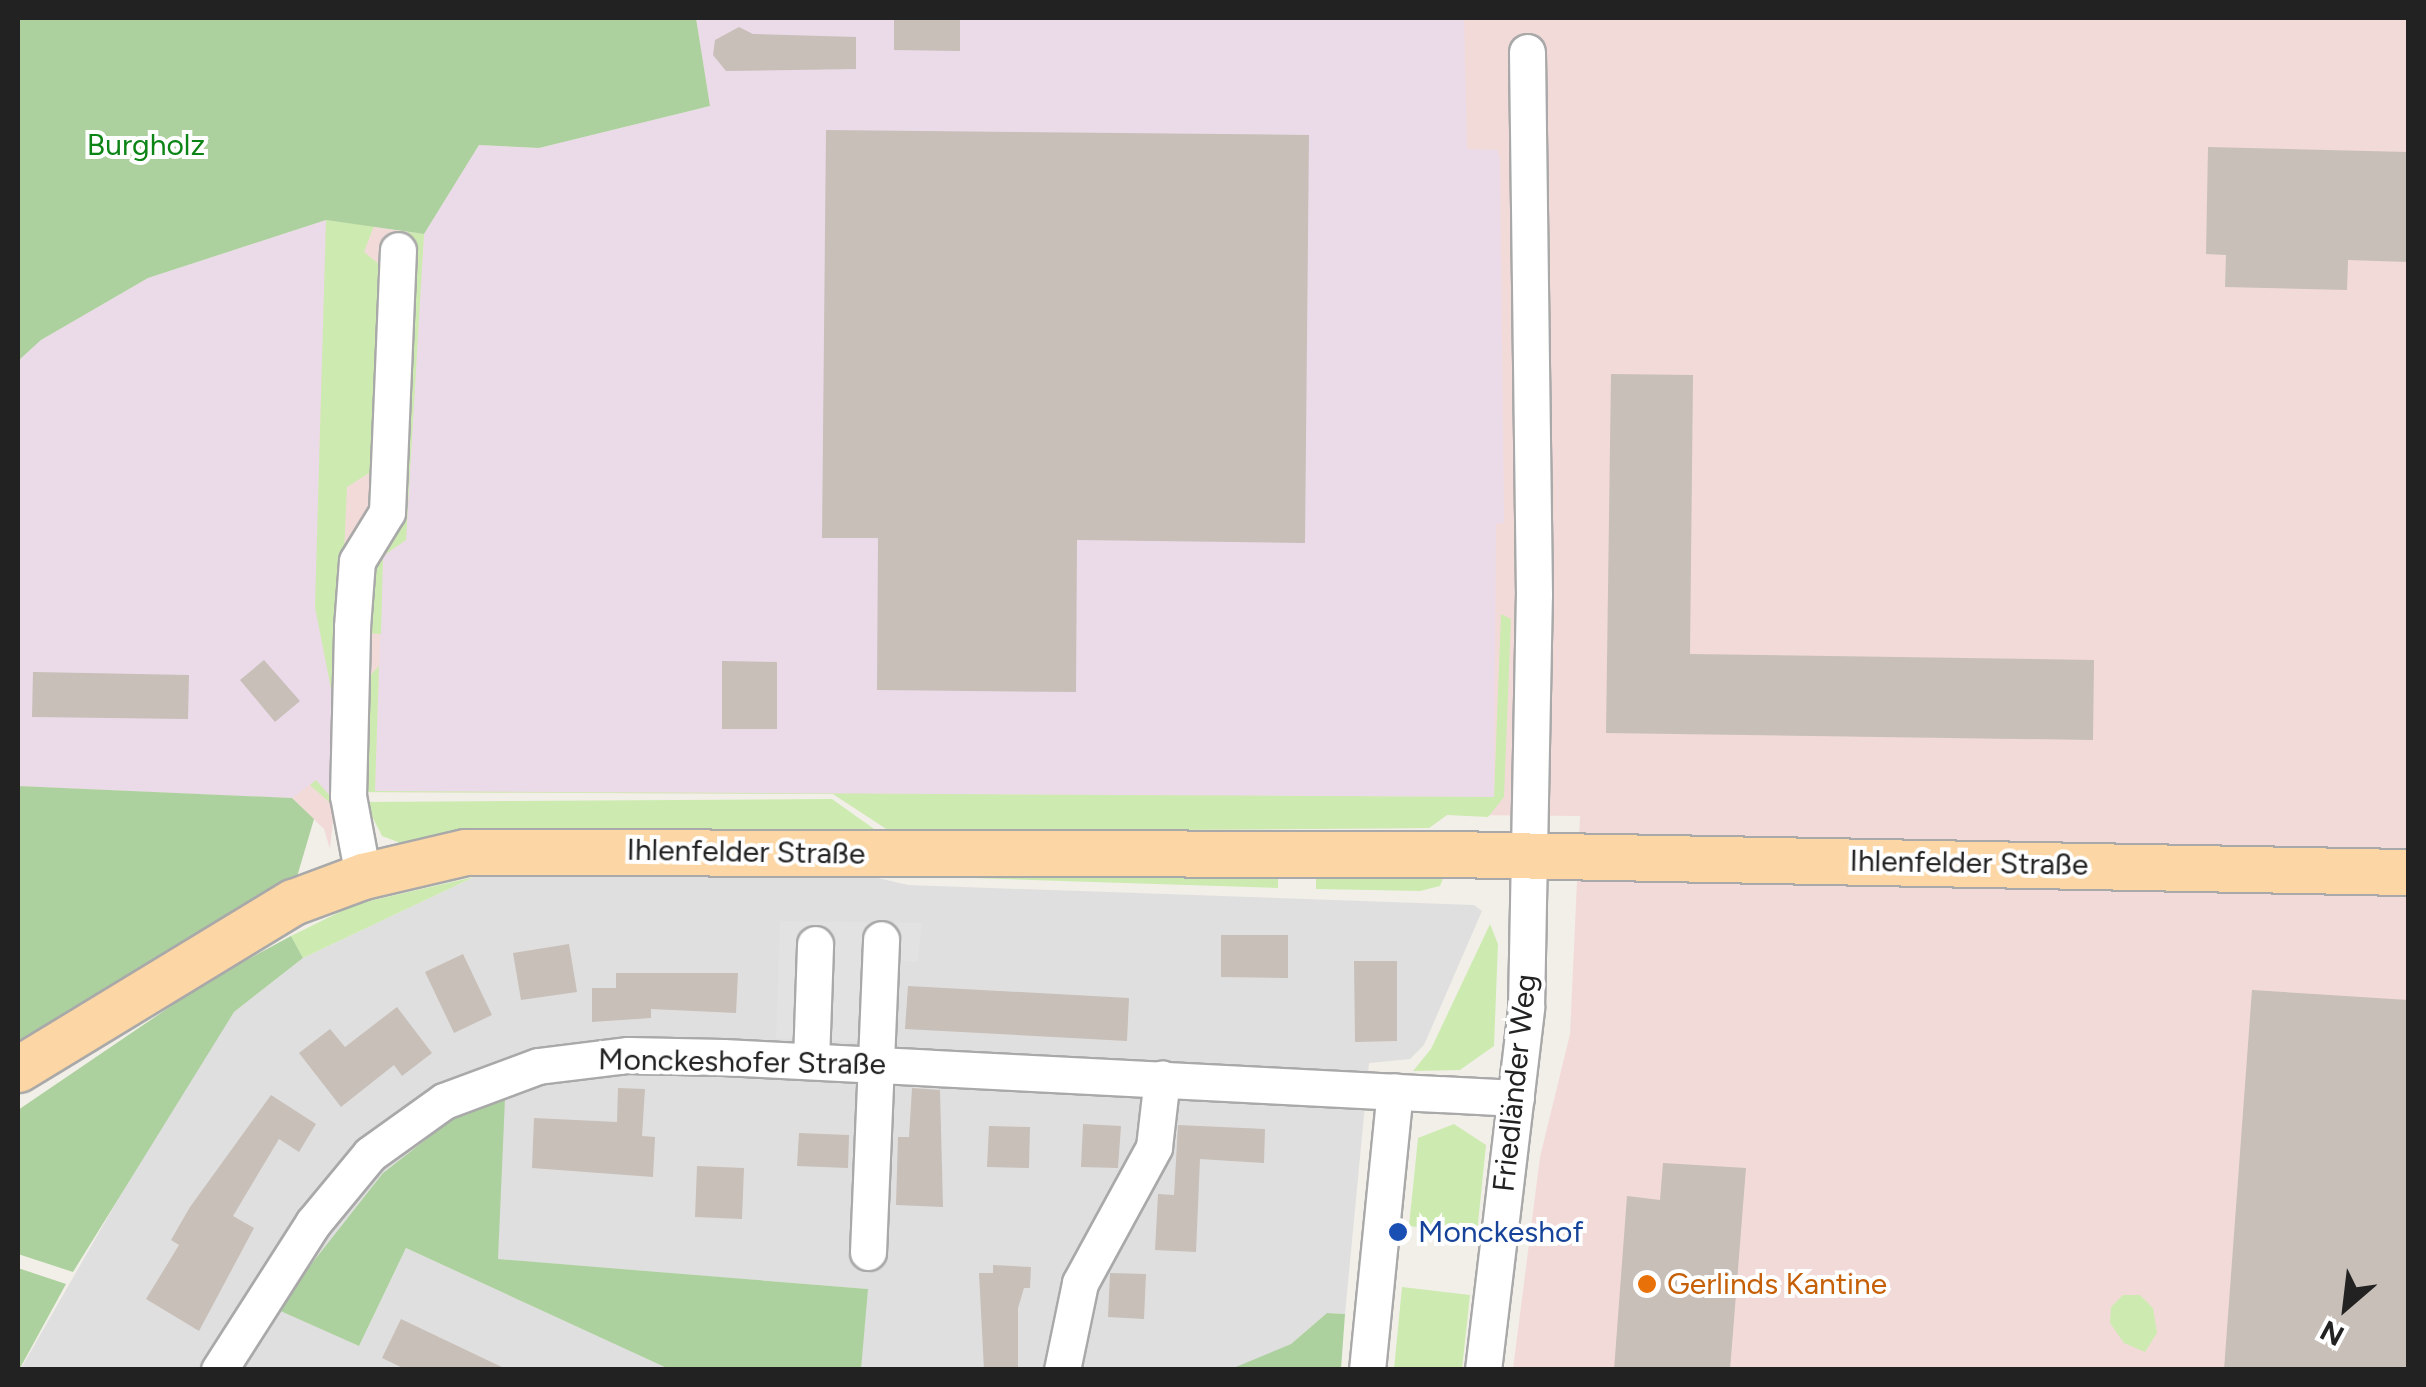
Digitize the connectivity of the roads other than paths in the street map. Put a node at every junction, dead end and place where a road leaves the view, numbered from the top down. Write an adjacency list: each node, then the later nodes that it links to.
1 (1526, 52): 3 (street)
2 (398, 250): 5 (street)
3 (1529, 856): 4 (main road, Ihlenfelder Straße); 5 (main road, Ihlenfelder Straße); 13 (street, Friedländer Weg)
4 (2408, 872)
5 (363, 876): 10 (main road, Ihlenfelder Straße)
6 (880, 939): 9 (street)
7 (815, 944): 8 (street)
8 (811, 1061): 9 (street, Monckeshofer Straße); 15 (street, Monckeshofer Straße)
9 (878, 1064): 11 (street, Monckeshofer Straße); 14 (street)
10 (18, 1069)
11 (1162, 1078): 12 (street, Monckeshofer Straße); 16 (street)
12 (1396, 1091): 13 (street, Monckeshofer Straße); 17 (street)
13 (1516, 1098): 18 (street, Friedländer Weg)
14 (868, 1252)
15 (219, 1370)
16 (1062, 1370)
17 (1368, 1370)
18 (1483, 1370)

